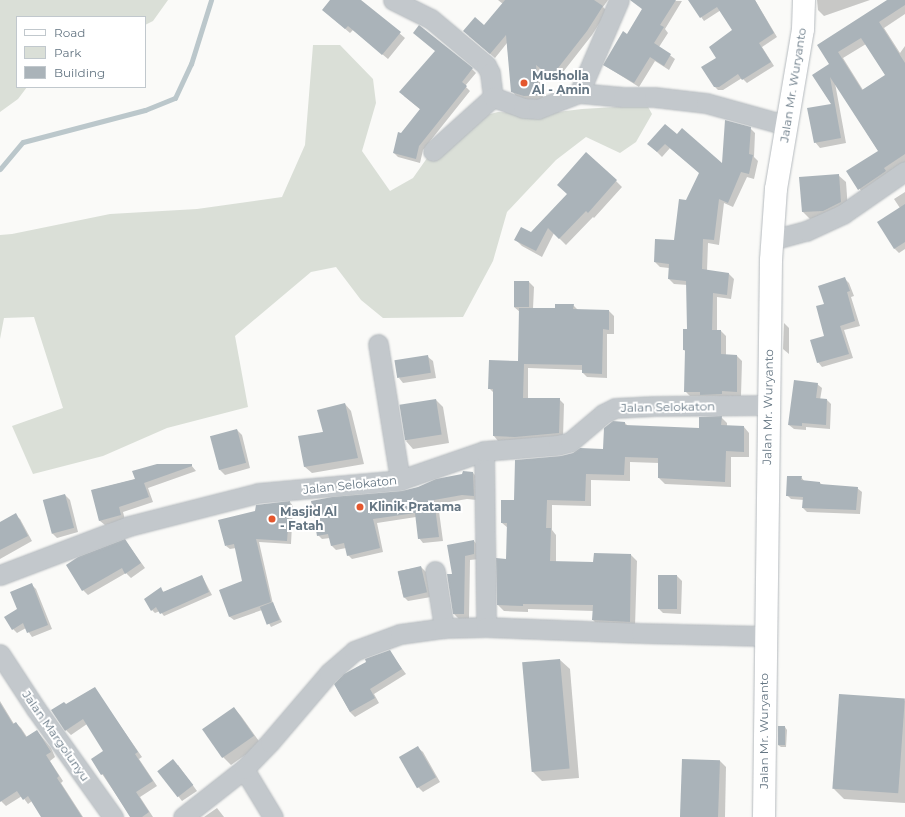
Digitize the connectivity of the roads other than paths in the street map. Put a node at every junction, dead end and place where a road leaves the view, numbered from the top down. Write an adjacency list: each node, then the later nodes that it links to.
1 (393, 0): 5 (street)
2 (619, 0): 4 (street)
3 (804, 0): 6 (main road, Jalan Mr. Wuryanto)
4 (579, 93): 5 (street); 6 (street)
5 (493, 97): 7 (street)
6 (786, 125): 9 (main road, Jalan Mr. Wuryanto)
7 (433, 151)
8 (905, 171): 9 (street)
9 (772, 240): 11 (main road, Jalan Mr. Wuryanto)
10 (378, 344): 13 (street)
11 (768, 405): 12 (street, Jalan Selokaton); 18 (main road, Jalan Mr. Wuryanto)
12 (484, 451): 13 (street, Jalan Selokaton); 16 (street)
13 (400, 480): 15 (street, Jalan Selokaton)
14 (435, 571): 17 (street)
15 (0, 575)
16 (486, 627): 17 (street); 18 (street)
17 (444, 628): 20 (street)
18 (765, 636): 24 (main road, Jalan Mr. Wuryanto)
19 (0, 654): 21 (street, Jalan Margolunyu)
20 (244, 769): 22 (street); 23 (street)
21 (113, 817)
22 (183, 817)
23 (273, 817)
24 (764, 817)

